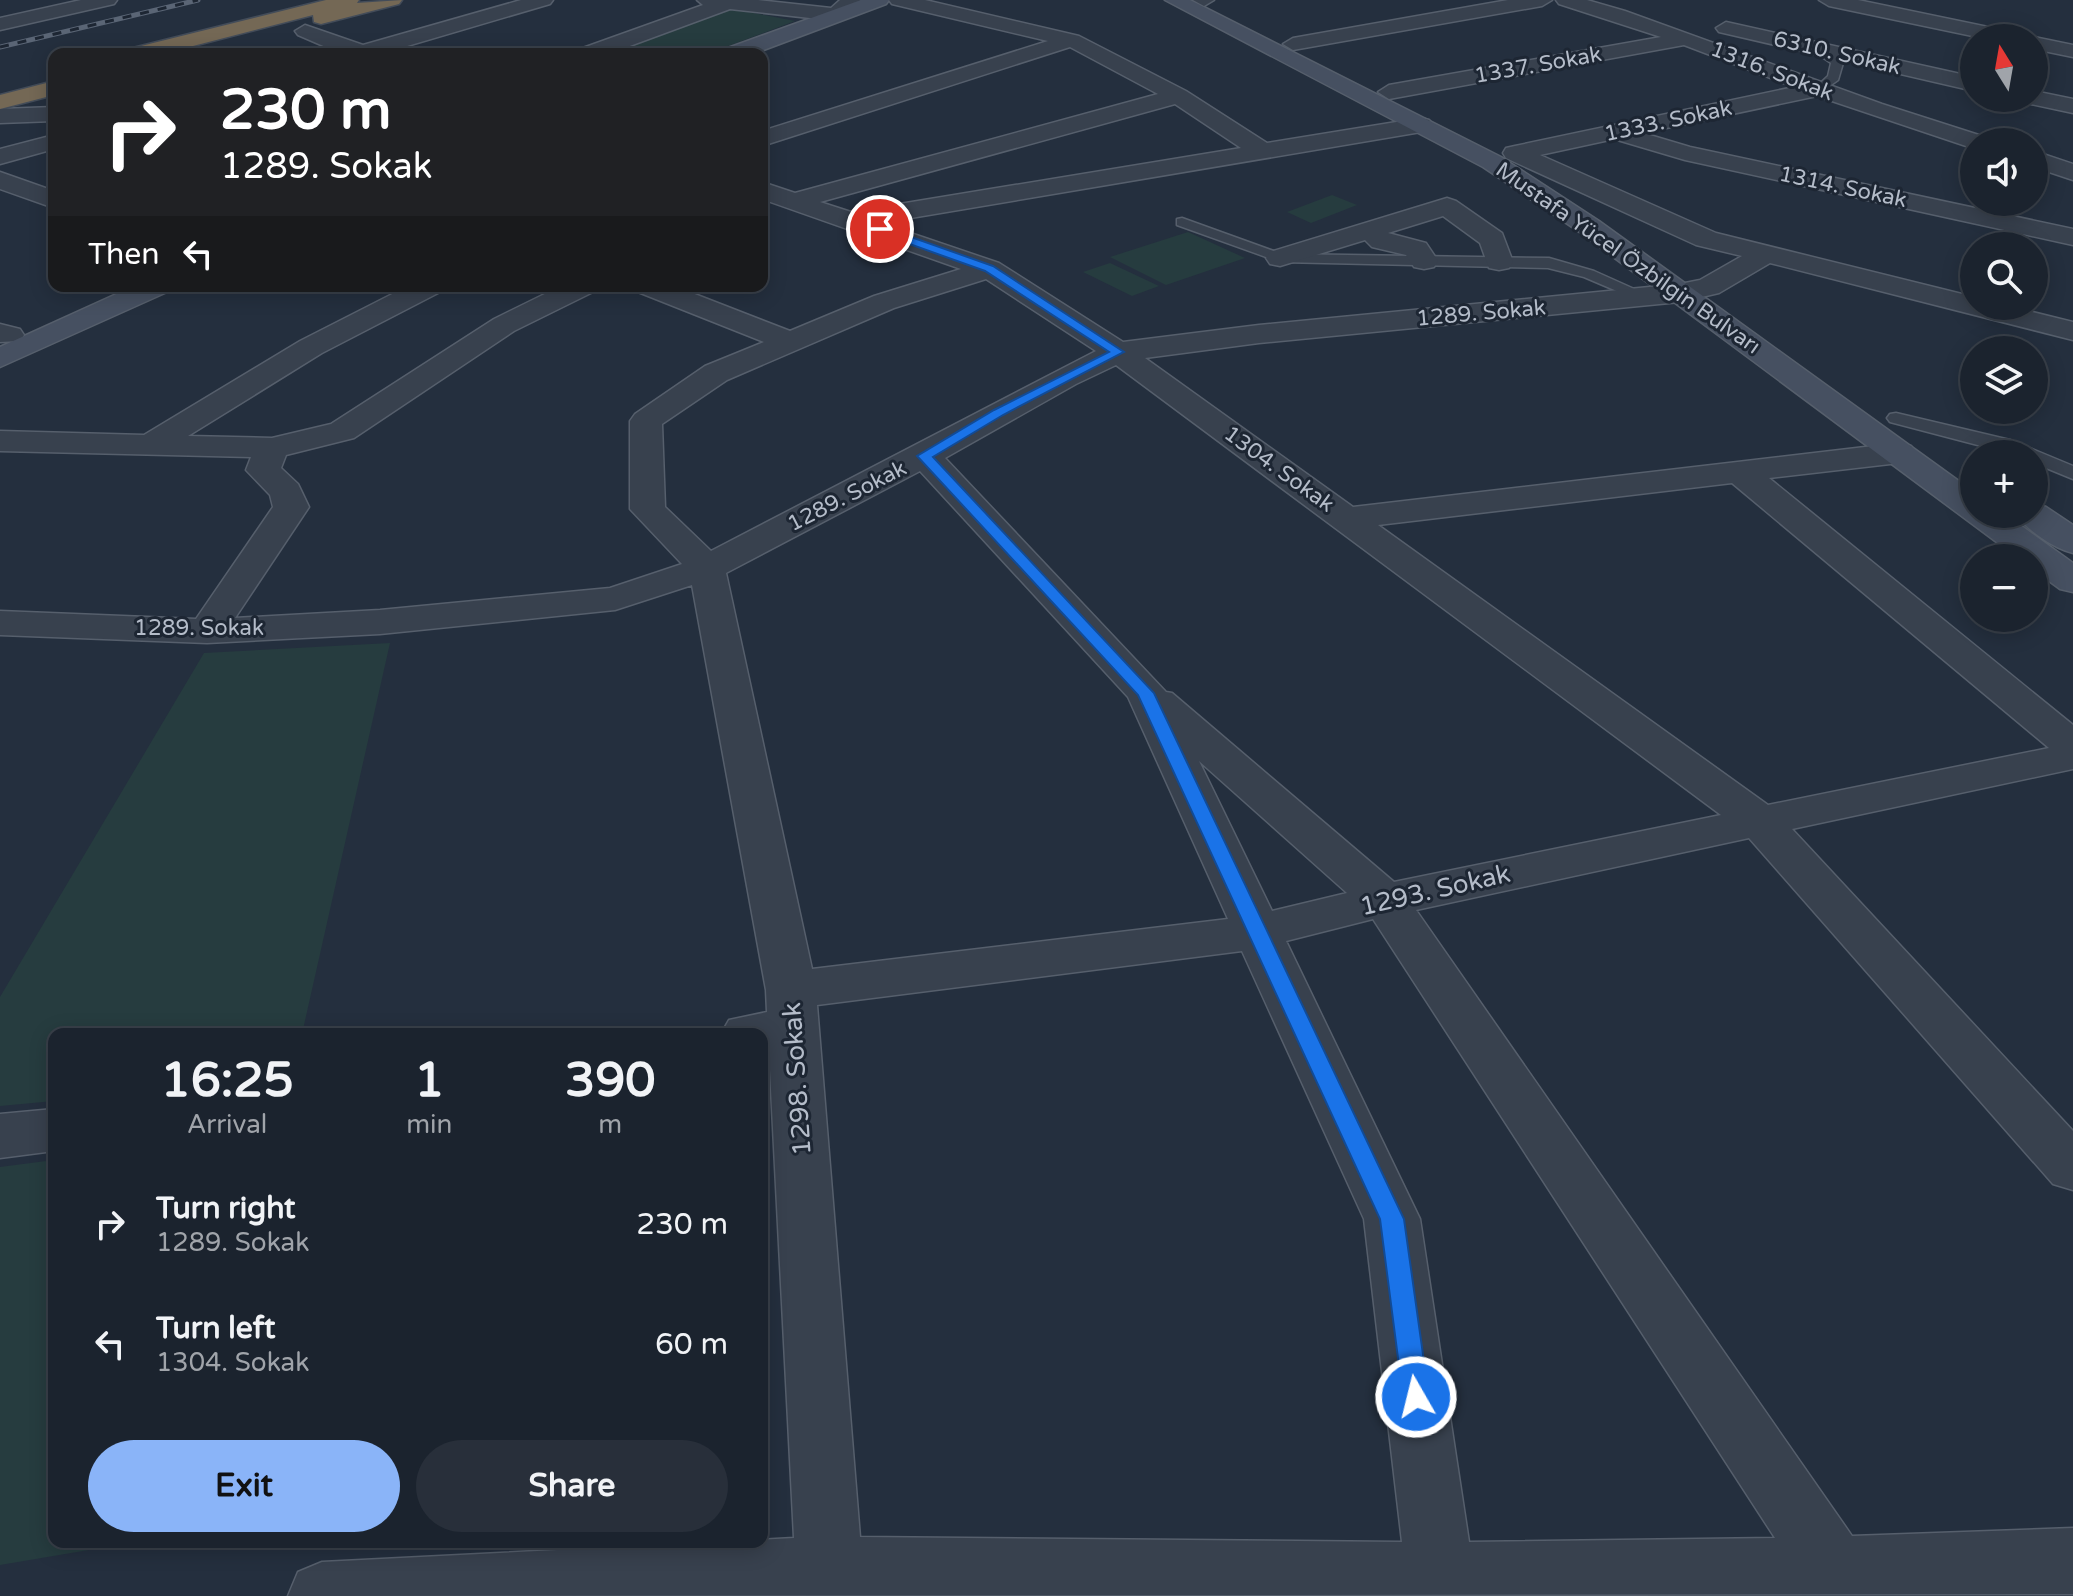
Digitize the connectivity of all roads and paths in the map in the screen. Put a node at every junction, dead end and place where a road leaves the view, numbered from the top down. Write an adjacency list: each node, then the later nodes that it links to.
1 (107, 0): 16 (street)
2 (349, 0): 25 (highway)
3 (392, 0): 26 (highway)
4 (543, 0): 28 (street)
5 (879, 0): 14 (street)
6 (897, 0): 21 (street); 31 (street)
7 (1175, 0): 47 (street, Mustafa Yücel Özbilgin Bulvarı)
8 (1203, 0): 22 (street, Mustafa Yücel Özbilgin Bulvarı)
9 (1542, 0): 22 (street)
10 (1566, 0): 20 (street, 1316. Sokak)
11 (1607, 0): 32 (street, 6310. Sokak)
12 (1829, 0): 15 (street)
13 (717, 2): 14 (street); 29 (street)
14 (843, 7): 30 (street)
15 (1929, 21): 17 (street); 19 (street)
16 (0, 24)
17 (1960, 27)
18 (305, 31): 27 (street)
19 (1902, 33)
20 (1686, 39): 37 (street, 1316. Sokak); 40 (street, 1337. Sokak)
21 (1072, 40): 41 (street); 50 (street)
22 (1293, 44): 40 (street, Mustafa Yücel Özbilgin Bulvarı)
23 (1874, 44): 34 (street)
24 (2048, 46): 33 (street)
25 (161, 48)
26 (207, 48)
27 (348, 48)
28 (378, 48)
29 (603, 48)
30 (747, 48)
31 (768, 50)
32 (1819, 50): 34 (street, 6310. Sokak); 37 (lane)
33 (2073, 51)
34 (1847, 56): 36 (street, 6310. Sokak)
35 (48, 77): 38 (highway)
36 (1960, 81)
37 (1821, 88): 48 (street, 1333. Sokak); 49 (street, 1316. Sokak)
38 (0, 89)
39 (48, 90): 43 (highway)
40 (1389, 92): 53 (street, Mustafa Yücel Özbilgin Bulvarı)
41 (1178, 96): 52 (street); 60 (street)
42 (2048, 101): 44 (street)
43 (0, 102)
44 (2073, 106)
45 (48, 114): 46 (street)
46 (0, 116)
47 (1421, 125): 52 (street); 70 (street, Mustafa Yücel Özbilgin Bulvarı)
48 (1615, 132): 53 (street, 1333. Sokak); 64 (street, 1314. Sokak)
49 (1960, 136)
50 (768, 137)
51 (48, 144): 54 (street)
52 (1263, 151): 61 (street)
53 (1515, 153): 70 (street); 70 (street, Mustafa Yücel Özbilgin Bulvarı)
54 (0, 157)
55 (2048, 163): 56 (street)
56 (2073, 173)
57 (0, 180): 59 (street)
58 (768, 192): 60 (street, 1304. Sokak)
59 (48, 198)
60 (794, 201): 61 (street, 1304. Sokak)
61 (852, 219): 69 (street, 1304. Sokak)
62 (1182, 222): 66 (lane)
63 (1367, 229): 66 (street); 67 (street); 68 (street)
64 (2073, 237)
65 (1766, 254): 70 (street, 1289. Sokak); 70 (street); 77 (street)
66 (1280, 258): 67 (lane)
67 (1424, 261): 68 (lane)
68 (1499, 262): 76 (lane)
69 (989, 269): 79 (street); 80 (street, 1304. Sokak)
70 (1697, 270): 76 (street, 1289. Sokak); 81 (street, Mustafa Yücel Özbilgin Bulvarı); 88 (street, Mustafa Yücel Özbilgin Bulvarı)
71 (106, 292): 78 (street)
72 (140, 292): 78 (street)
73 (418, 292): 86 (street)
74 (571, 292): 87 (street)
75 (663, 292): 79 (street)
76 (1644, 297): 80 (street, 1289. Sokak)
77 (2073, 331)
78 (2, 341)
79 (789, 341): 99 (street)
80 (1118, 352): 90 (street, 1289. Sokak); 95 (street, 1304. Sokak)
81 (1847, 383)
82 (1871, 400): 83 (street)
83 (1896, 418): 84 (lane); 89 (street)
84 (1987, 440)
85 (0, 441): 86 (street)
86 (152, 444): 87 (street)
87 (272, 448): 101 (street)
88 (1899, 453): 92 (street); 94 (street, Mustafa Yücel Özbilgin Bulvarı)
89 (1948, 454)
90 (924, 456): 99 (street, 1289. Sokak); 103 (street)
91 (2048, 462): 93 (lane)
92 (1740, 472): 95 (street); 104 (street)
93 (2073, 473)
94 (1960, 498)
95 (1346, 518): 106 (street, 1304. Sokak)
96 (2048, 524): 98 (street)
97 (2001, 528): 100 (street)
98 (2073, 542)
99 (707, 568): 101 (street, 1289. Sokak); 109 (street, 1298. Sokak)
100 (2073, 581)
101 (207, 631): 102 (street, 1289. Sokak)
102 (7, 633)
103 (1146, 693): 107 (street); 108 (street)
104 (2073, 746)
105 (2073, 756): 106 (street, 1293. Sokak)
106 (1758, 820): 107 (street, 1293. Sokak); 112 (street, 1304. Sokak)
107 (1385, 900): 108 (street, 1293. Sokak); 114 (street)
108 (1256, 932): 109 (street, 1293. Sokak); 115 (street)
109 (777, 1017): 116 (street, 1298. Sokak)
110 (48, 1131): 111 (street)
111 (0, 1136)
112 (2073, 1168)
113 (2073, 1561): 114 (street)
114 (1835, 1570): 115 (street)
115 (1440, 1576): 116 (street)
116 (828, 1583): 117 (street)
117 (322, 1596)

